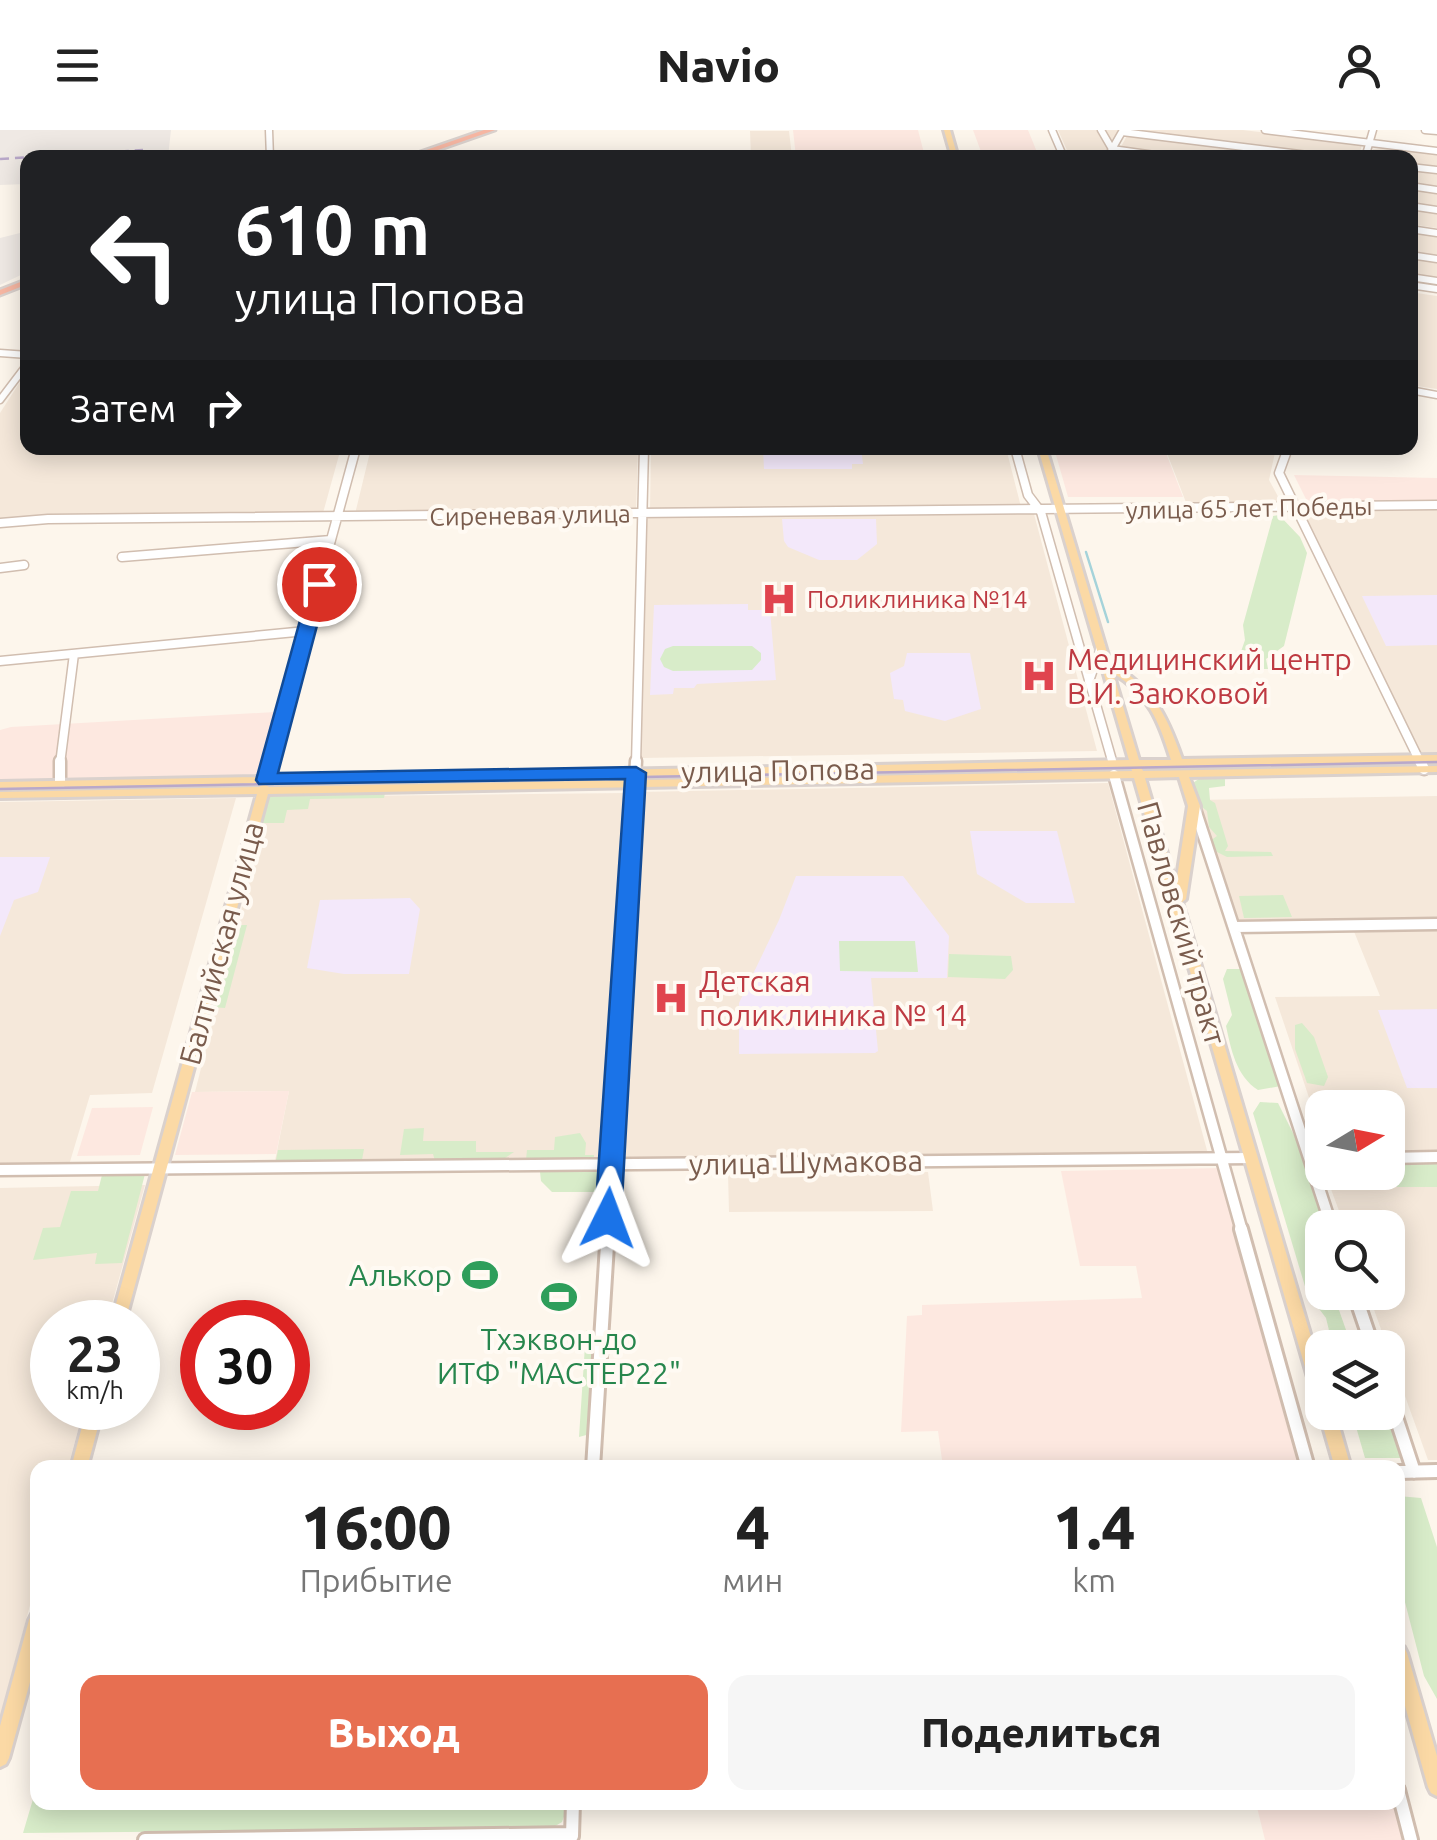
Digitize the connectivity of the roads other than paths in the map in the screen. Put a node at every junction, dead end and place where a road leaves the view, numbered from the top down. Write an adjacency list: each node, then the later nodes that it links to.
1 (492, 130): 10 (highway)
2 (1100, 130): 9 (street)
3 (1265, 130): 8 (street)
4 (1373, 130): 8 (street)
5 (1425, 130): 7 (street)
6 (1122, 131): 9 (street); 12 (street)
7 (1437, 131)
8 (1369, 142): 13 (street); 14 (street)
9 (1112, 149): 11 (street)
10 (431, 150)
11 (1119, 150)
12 (1270, 150)
13 (1367, 150)
14 (1437, 151)
15 (20, 373): 16 (street)
16 (0, 400)
17 (354, 455): 27 (street, Балтийская улица)
18 (644, 455): 26 (street)
19 (1017, 455): 24 (street)
20 (1044, 455): 25 (main road, Павловский тракт)
21 (1286, 455): 22 (street)
22 (1294, 505): 23 (street, улица 65 лет Победы); 25 (street, улица 65 лет Победы); 42 (street)
23 (1437, 505)
24 (1042, 512): 25 (street, Сиреневая улица); 26 (street, Сиреневая улица); 33 (street)
25 (1061, 512): 34 (main road, Павловский тракт)
26 (642, 514): 27 (street, Сиреневая улица); 46 (street)
27 (338, 517): 28 (street, Сиреневая улица); 29 (street, Балтийская улица)
28 (0, 524)
29 (331, 540): 30 (street); 35 (street, Балтийская улица)
30 (122, 557)
31 (24, 564): 32 (street)
32 (0, 568)
33 (1074, 628): 34 (street); 40 (street)
34 (1096, 628): 36 (main road, Павловский тракт)
35 (306, 631): 37 (street); 49 (street, Балтийская улица)
36 (1101, 647): 39 (main road, Павловский тракт); 40 (street)
37 (74, 654): 38 (street); 48 (street)
38 (0, 661)
39 (1106, 664): 43 (main road); 44 (main road, Павловский тракт)
40 (1089, 682): 45 (street)
41 (1437, 758): 42 (main road, улица Попова)
42 (1426, 765): 43 (main road, улица Попова)
43 (1181, 768): 44 (main road, улица Попова); 52 (main road)
44 (1137, 769): 45 (main road, улица Попова); 53 (main road, Павловский тракт)
45 (1114, 770): 46 (main road, улица Попова); 59 (street)
46 (636, 778): 49 (main road, улица Попова); 61 (street)
47 (0, 784): 48 (main road, улица Попова)
48 (60, 784): 50 (main road, улица Попова)
49 (265, 785): 50 (main road, улица Попова); 62 (main road, Балтийская улица)
50 (211, 786): 51 (main road, улица Попова)
51 (0, 795)
52 (1194, 806): 53 (main road); 55 (street)
53 (1180, 916): 60 (main road, Павловский тракт)
54 (1437, 924): 55 (street)
55 (1234, 927): 56 (street)
56 (1305, 1128)
57 (1437, 1156): 58 (street)
58 (1405, 1157)
59 (1222, 1158): 60 (street, улица Шумакова); 61 (street, улица Шумакова); 71 (street)
60 (1252, 1158): 65 (main road, Павловский тракт)
61 (610, 1164): 62 (street, улица Шумакова); 70 (street)
62 (160, 1169): 63 (street, улица Шумакова); 64 (main road, Балтийская улица)
63 (0, 1170)
64 (124, 1300)
65 (1305, 1340)
66 (89, 1430): 69 (main road)
67 (1332, 1430): 72 (main road)
68 (1400, 1430): 75 (street)
69 (81, 1460)
70 (593, 1460)
71 (1306, 1460)
72 (1341, 1460)
73 (1437, 1471): 75 (street)
74 (1405, 1472): 75 (street)
75 (1414, 1472)
76 (30, 1649): 78 (main road)
77 (1405, 1677): 79 (main road)
78 (0, 1758)
79 (1437, 1787)
80 (573, 1810): 82 (street)
81 (1403, 1810): 84 (street)
82 (572, 1837): 83 (street)
83 (145, 1840)
84 (1411, 1840)

